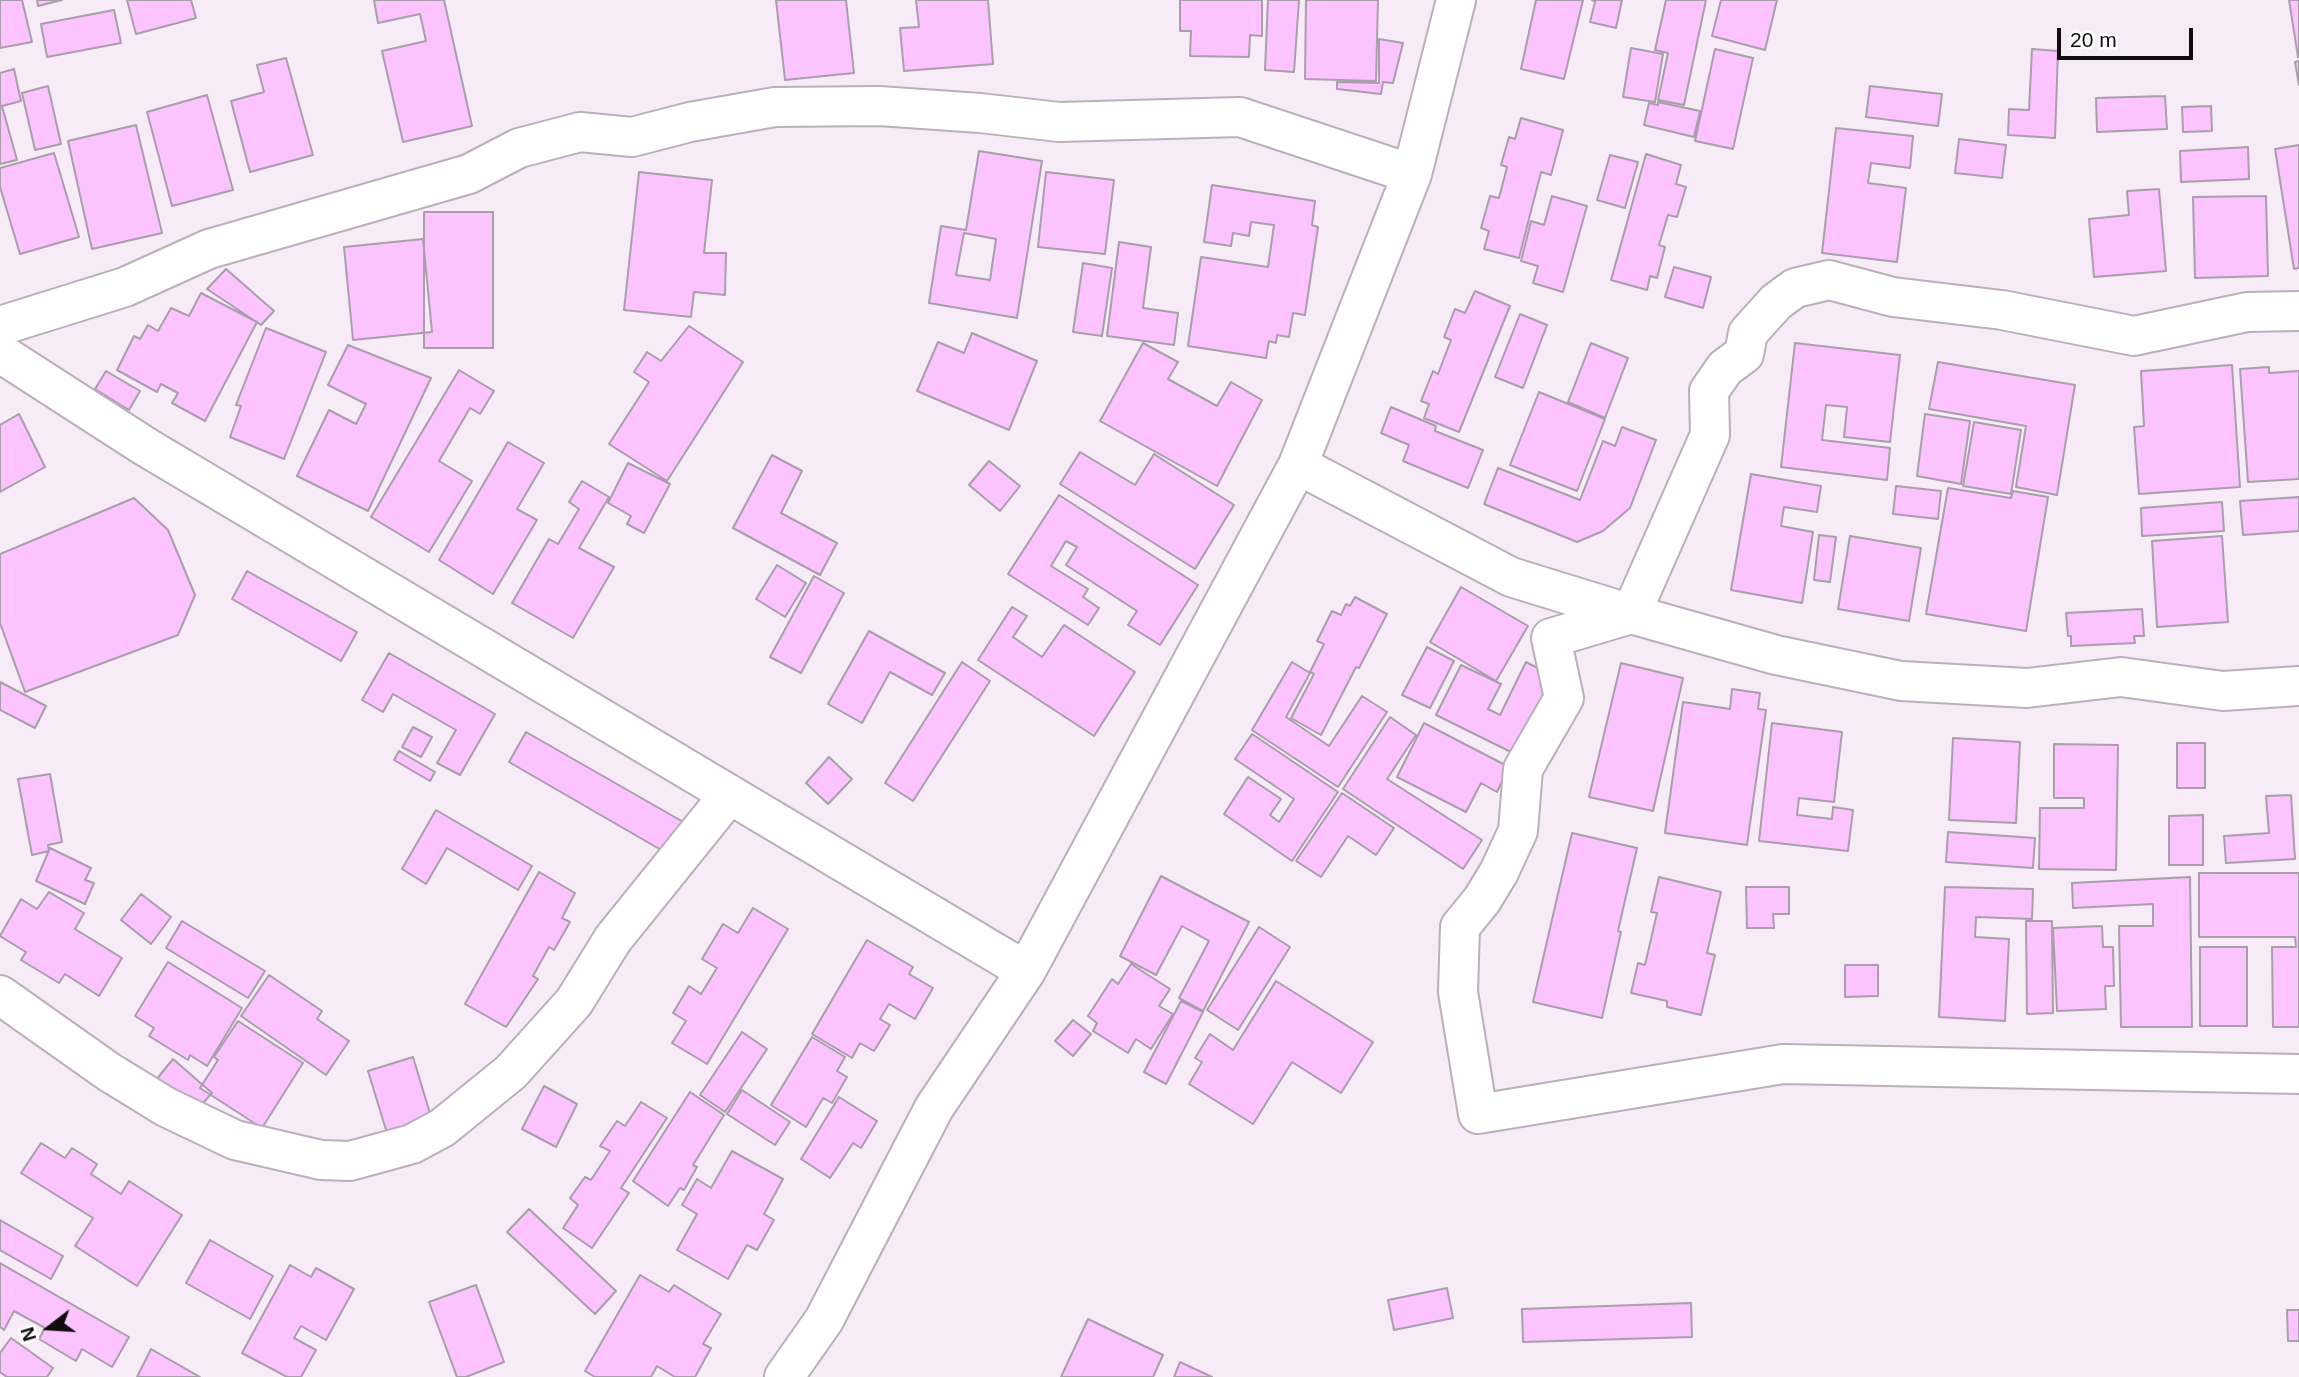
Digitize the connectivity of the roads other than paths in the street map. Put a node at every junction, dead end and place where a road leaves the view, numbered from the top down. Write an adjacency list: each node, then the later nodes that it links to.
1 (1456, 0): 2 (street)
2 (1412, 174): 4 (street); 6 (street)
3 (2299, 312): 7 (street)
4 (0, 326)
5 (0, 353): 9 (street)
6 (1298, 465): 7 (street); 10 (street)
7 (1631, 614): 8 (street); 12 (street)
8 (2299, 687)
9 (729, 795): 10 (street); 11 (street)
10 (1026, 971): 13 (street)
11 (0, 995)
12 (2299, 1074)
13 (784, 1377)

